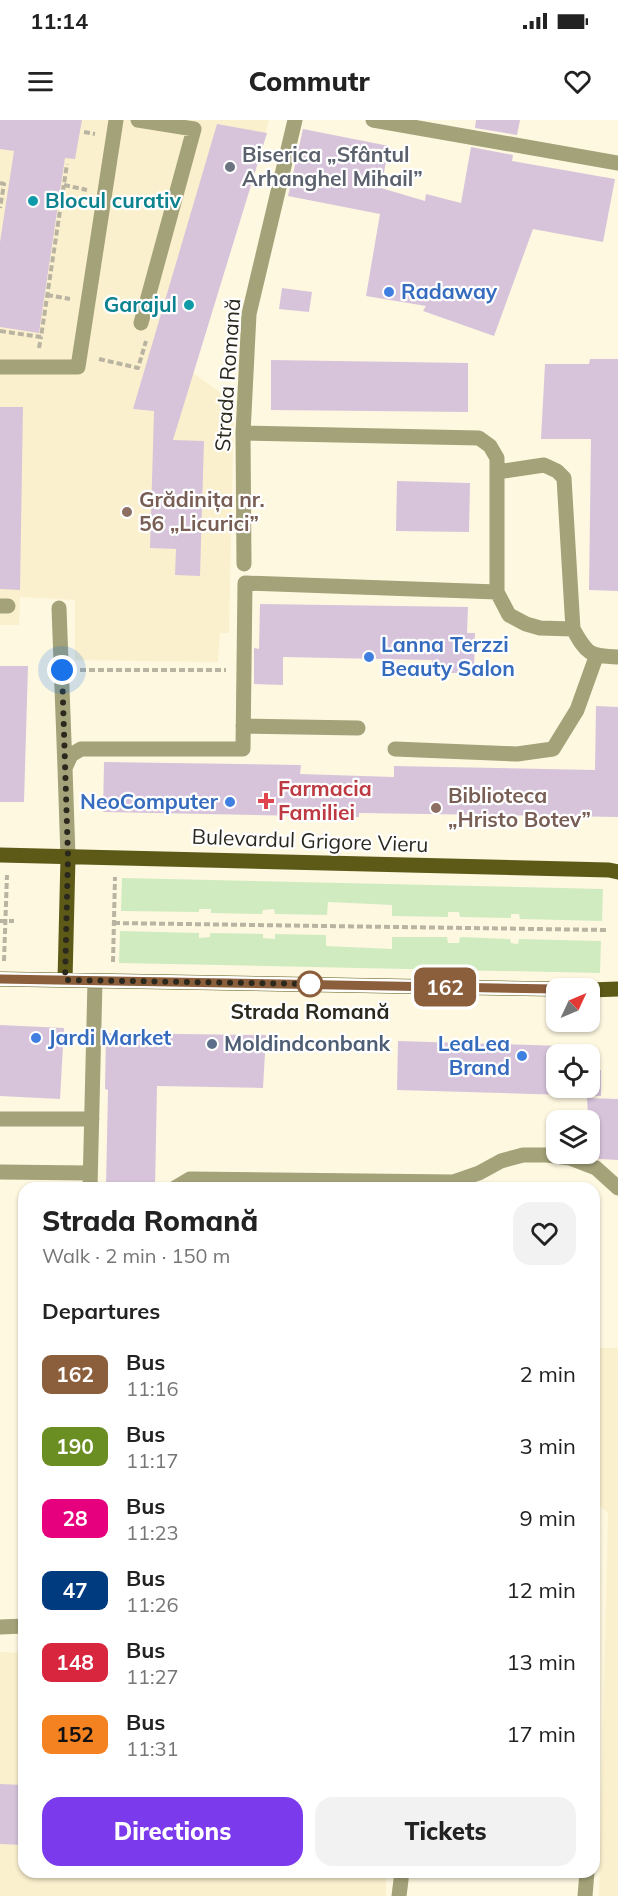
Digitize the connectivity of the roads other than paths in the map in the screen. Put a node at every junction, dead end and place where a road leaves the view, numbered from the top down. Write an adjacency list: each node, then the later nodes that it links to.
1 (116, 120): 7 (street)
2 (138, 120): 6 (street)
3 (295, 120): 8 (street, Strada Romană)
4 (373, 120): 5 (street)
5 (618, 164)
6 (141, 323)
7 (0, 367)
8 (243, 433): 9 (street); 10 (street, Strada Romană)
9 (497, 472): 11 (street); 13 (street)
10 (244, 564)
11 (497, 592): 13 (street); 16 (street)
12 (59, 608): 19 (street)
13 (573, 628): 14 (street)
14 (596, 657): 15 (street); 18 (street)
15 (618, 657)
16 (243, 726): 17 (street); 19 (street)
17 (358, 728)
18 (395, 749)
19 (65, 768): 21 (street)
20 (0, 855): 21 (main road, Bulevardul Grigore Vieru)
21 (68, 857): 22 (main road, Bulevardul Grigore Vieru); 24 (main road)
22 (618, 872)
23 (0, 979): 24 (main road)
24 (65, 980): 25 (main road)
25 (95, 981): 26 (main road); 30 (street)
26 (546, 989)
27 (618, 989): 28 (main road)
28 (600, 990)
29 (0, 1119): 30 (street)
30 (92, 1119): 32 (street)
31 (0, 1172): 32 (street)
32 (90, 1180)
33 (185, 1182): 34 (street)
34 (321, 1182)
35 (459, 1182): 36 (street)
36 (618, 1188)
37 (18, 1626): 38 (street)
38 (0, 1627)
39 (401, 1878): 41 (street)
40 (586, 1878): 42 (street)
41 (399, 1896)
42 (585, 1896)

